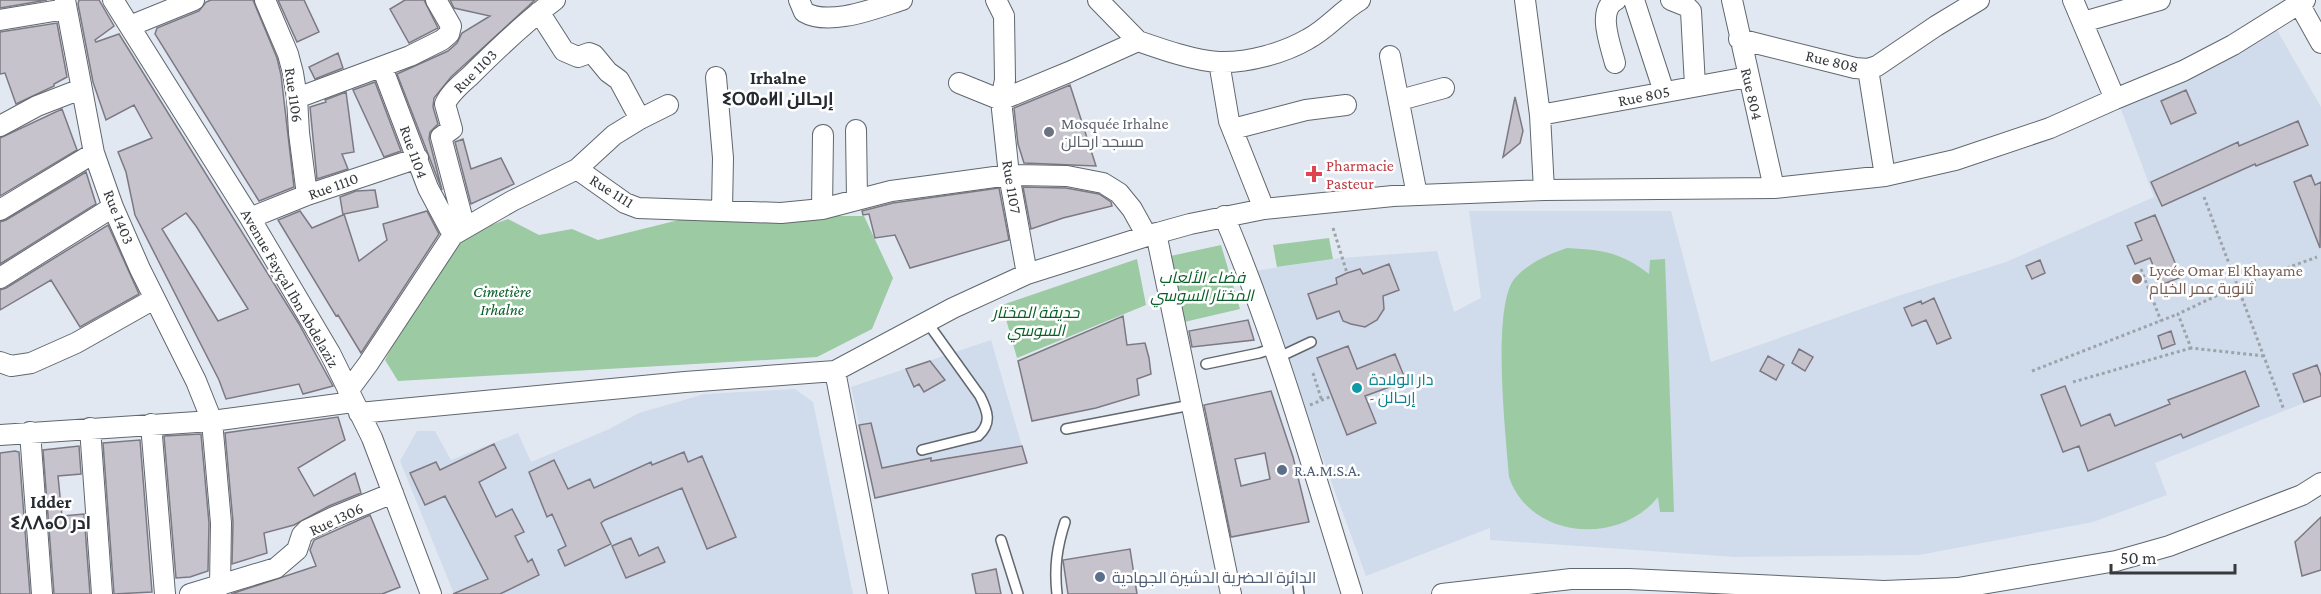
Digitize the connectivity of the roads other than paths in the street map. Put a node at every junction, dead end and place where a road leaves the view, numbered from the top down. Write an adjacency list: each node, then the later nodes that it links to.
1 (113, 0): 24 (street, Avenue Fayçal Ibn Abdelaziz)
2 (194, 0): 24 (street)
3 (264, 0): 40 (street, Rue 1106)
4 (436, 0): 31 (street)
5 (555, 0): 21 (street, Rue 1103)
6 (799, 0): 7 (street)
7 (902, 0)
8 (996, 0): 42 (street, Rue 1107)
9 (1525, 0): 46 (street)
10 (1616, 0): 30 (street)
11 (1634, 0): 39 (street)
12 (1671, 0): 36 (street)
13 (1732, 0): 25 (street, Rue 804)
14 (1979, 0): 32 (street, Rue 808)
15 (2073, 0): 23 (street)
16 (2160, 0): 23 (street)
17 (1354, 2): 29 (street)
18 (2300, 2): 27 (street); 41 (street)
19 (1107, 3): 26 (street)
20 (66, 4): 22 (street); 38 (street, Rue 1403)
21 (539, 12): 47 (street); 52 (street, Rue 1103)
22 (0, 20)
23 (2083, 22): 41 (street)
24 (130, 26): 69 (street, Avenue Fayçal Ibn Abdelaziz)
25 (1739, 39): 32 (street, Rue 808); 34 (street, Rue 804)
26 (1138, 41): 29 (street); 42 (street)
27 (2321, 43)
28 (1390, 56): 43 (street)
29 (1219, 62): 49 (street)
30 (1615, 63)
31 (382, 67): 40 (street); 53 (street, Rue 1104)
32 (1868, 69): 57 (street)
33 (716, 77): 64 (street)
34 (1748, 77): 36 (street, Rue 805); 58 (street, Rue 804)
35 (959, 83): 42 (street)
36 (1695, 86): 39 (street, Rue 805)
37 (1444, 88): 43 (street)
38 (81, 89): 48 (street); 54 (street, Rue 1403)
39 (1664, 92): 46 (street, Rue 805)
40 (297, 98): 60 (street, Rue 1106)
41 (2115, 99): 57 (street)
42 (1002, 100): 56 (street, Rue 1107)
43 (1400, 100): 61 (street)
44 (668, 105): 47 (street)
45 (1346, 105): 49 (street)
46 (1540, 116): 59 (street)
47 (640, 119): 55 (street)
48 (0, 126)
49 (1233, 129): 66 (street)
50 (856, 130): 62 (street)
51 (823, 135): 65 (street)
52 (441, 137): 53 (street, Rue 1110); 70 (street)
53 (414, 150): 60 (street, Rue 1110); 70 (street, Rue 1104)
54 (94, 153): 63 (street, Rue 1403); 67 (street)
55 (577, 169): 64 (street, Rue 1111); 70 (street, Rue 1111)
56 (1009, 176): 62 (street, Rue 1111); 71 (street, Rue 1111); 72 (street, Rue 1107)
57 (1886, 176): 58 (street)
58 (1774, 188): 59 (street)
59 (1544, 190): 61 (street)
60 (307, 195): 69 (street, Rue 1110)
61 (1417, 195): 66 (street)
62 (857, 199): 65 (street, Rue 1111)
63 (113, 207): 73 (street); 74 (street, Rue 1403)
64 (723, 209): 65 (street, Rue 1111)
65 (822, 209)
66 (1264, 209): 68 (street)
67 (0, 210)
68 (1224, 216): 71 (street); 77 (street)
69 (250, 218): 81 (street, Avenue Fayçal Ibn Abdelaziz)
70 (459, 231): 81 (street, Rue 1111)
71 (1151, 234): 72 (street); 82 (street, Rue 1111)
72 (1027, 274): 75 (street)
73 (0, 278)
74 (154, 299): 78 (street); 83 (street, Rue 1403)
75 (927, 322): 80 (street); 89 (lane)
76 (1311, 342): 77 (lane)
77 (1276, 353): 79 (lane); 105 (street)
78 (0, 362)
79 (1206, 364)
80 (834, 371): 81 (street); 101 (street)
81 (354, 402): 83 (street); 91 (street, Avenue Fayçal Ibn Abdelaziz)
82 (1191, 405): 86 (lane); 104 (street, Rue 1111)
83 (212, 421): 84 (street); 94 (street, Rue 1403)
84 (151, 424): 85 (street); 98 (street)
85 (90, 428): 87 (street); 97 (street)
86 (1066, 429)
87 (30, 432): 88 (street); 96 (street)
88 (0, 435)
89 (922, 450)
90 (2321, 483): 95 (street)
91 (393, 494): 94 (street, Rue 1306); 100 (street, Avenue Fayçal Ibn Abdelaziz)
92 (1065, 522): 103 (lane)
93 (1001, 540): 102 (lane)
94 (220, 586): 99 (street, Rue 1306)
95 (2027, 586): 106 (street)
96 (42, 594)
97 (102, 594)
98 (165, 594)
99 (190, 594)
100 (432, 594)
101 (878, 594)
102 (1018, 594)
103 (1057, 594)
104 (1231, 594)
105 (1352, 594)
106 (1442, 594)

